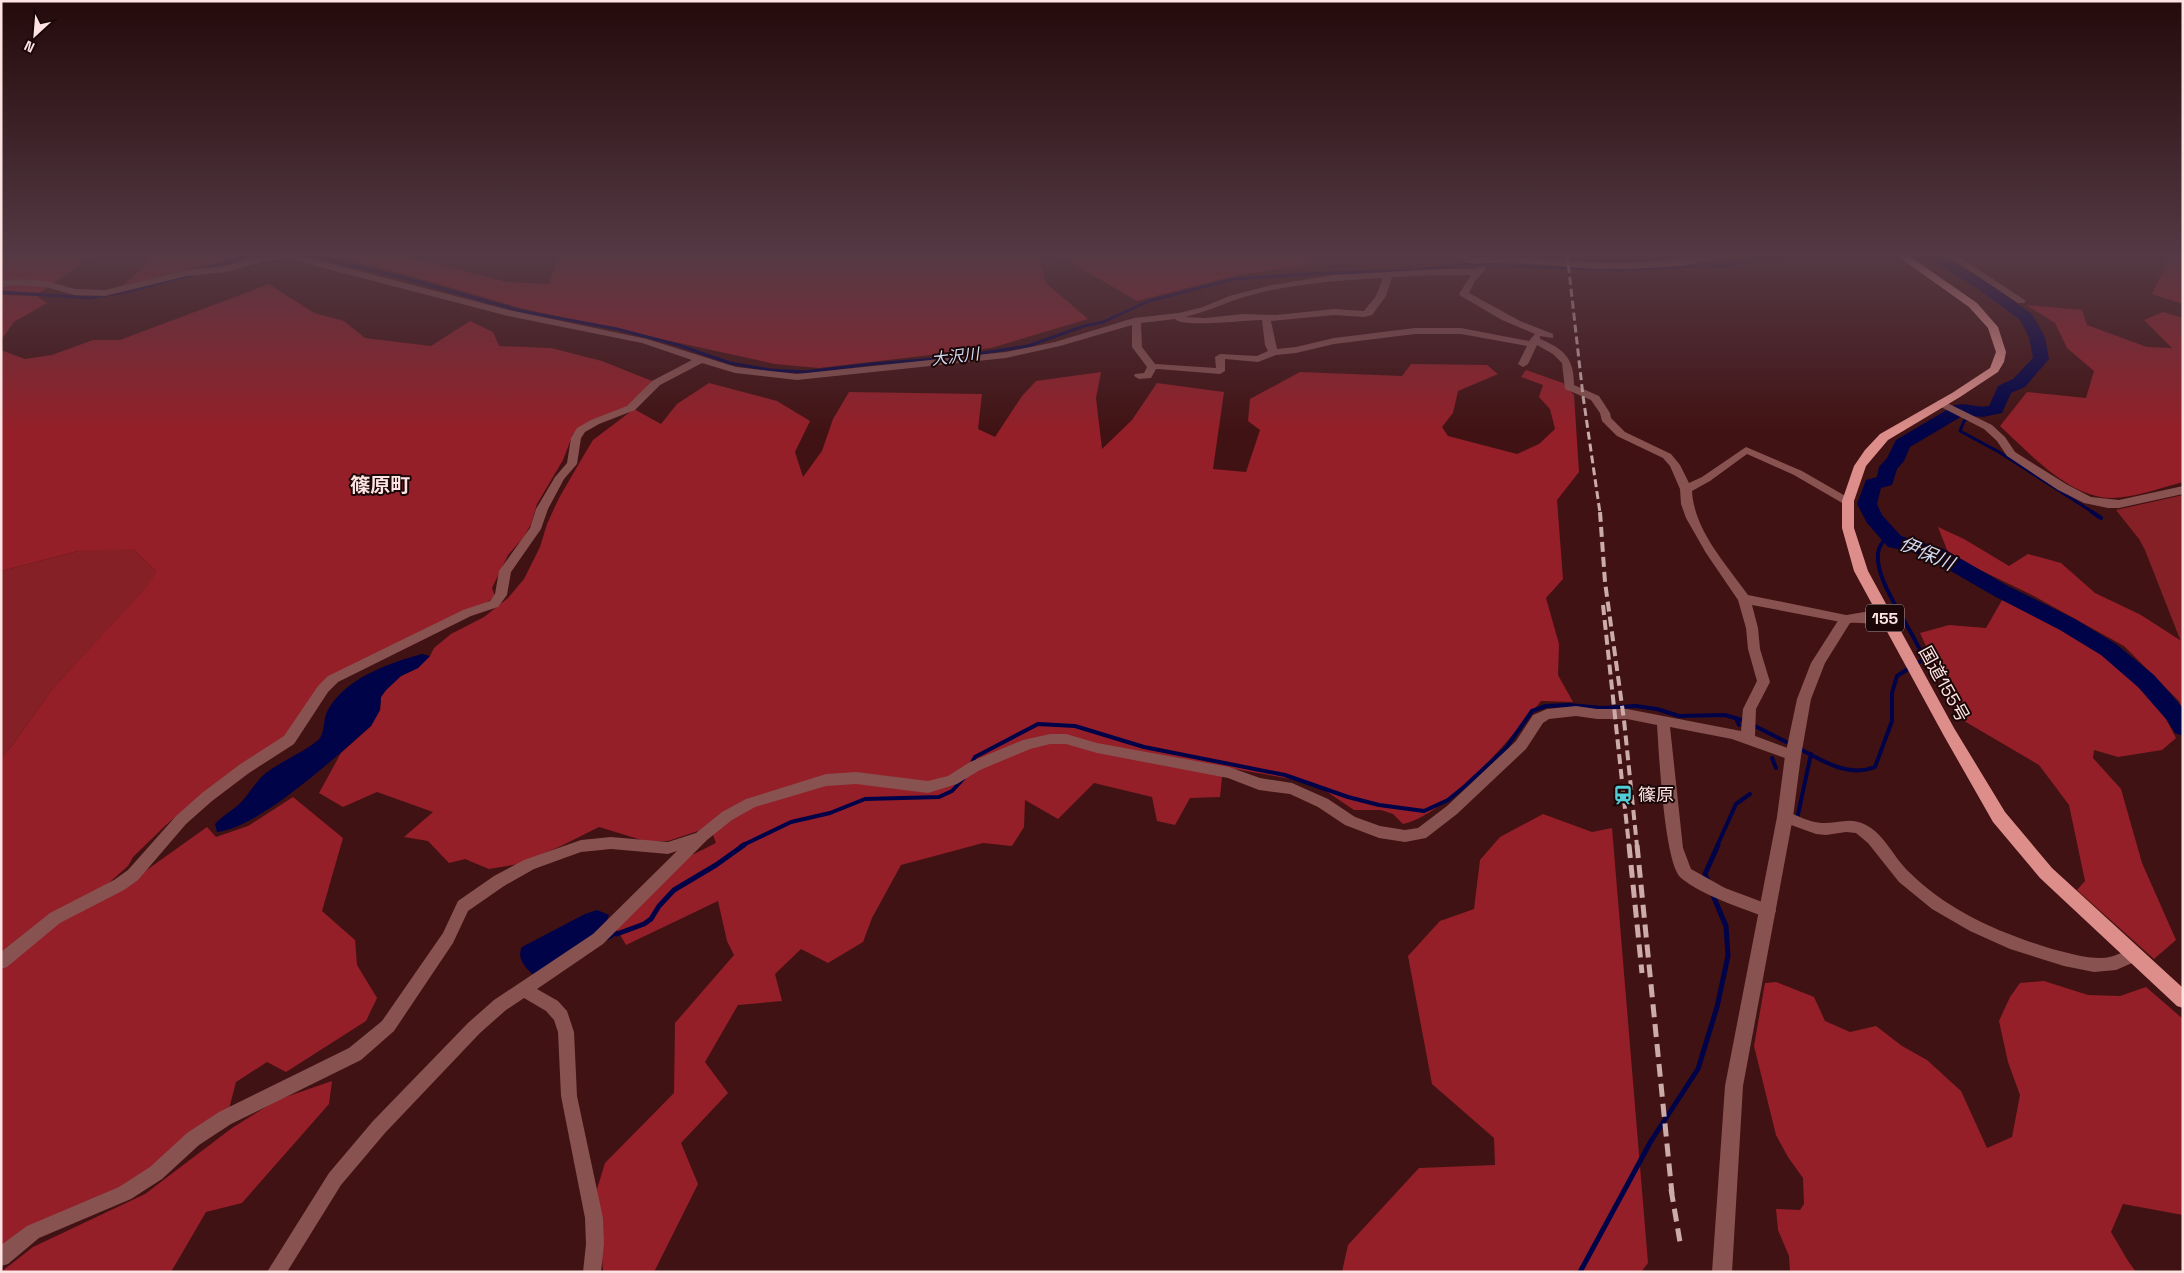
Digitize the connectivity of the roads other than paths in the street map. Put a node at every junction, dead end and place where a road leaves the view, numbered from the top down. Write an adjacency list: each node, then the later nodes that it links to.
1 (506, 312): 14 (street)
2 (1193, 312): 8 (street)
3 (1322, 312): 9 (street)
4 (1334, 312): 5 (street)
5 (1369, 312)
6 (1494, 312): 12 (street)
7 (1980, 312): 18 (highway, 国道155号 / 155)
8 (1152, 318): 9 (street); 10 (street)
9 (1266, 318): 13 (street)
10 (1134, 321): 14 (street); 16 (street)
11 (1550, 336): 12 (street)
12 (1534, 339): 13 (street); 15 (street); 19 (street)
13 (1274, 352): 16 (street)
14 (699, 360): 32 (street)
15 (1523, 364)
16 (1152, 367): 17 (street)
17 (1139, 376)
18 (1946, 405): 20 (street); 21 (highway, 国道155号 / 155)
19 (1686, 489): 21 (street); 22 (street)
20 (2183, 490)
21 (1848, 501): 24 (highway, 国道155号 / 155)
22 (1744, 599): 23 (street); 26 (street)
23 (1846, 619): 24 (street); 27 (street)
24 (1886, 620): 31 (highway, 国道155号 / 155)
25 (1663, 722): 26 (street); 29 (street); 30 (street)
26 (1748, 739): 27 (street)
27 (1793, 756): 28 (street)
28 (1785, 817): 30 (street); 31 (street)
29 (702, 836): 33 (street); 35 (street)
30 (1768, 911): 38 (street)
31 (2133, 955): 34 (highway, 国道155号 / 155)
32 (1, 962)
33 (523, 989): 36 (street); 37 (street)
34 (2183, 1000)
35 (1, 1257)
36 (276, 1272)
37 (592, 1272)
38 (1722, 1272)

